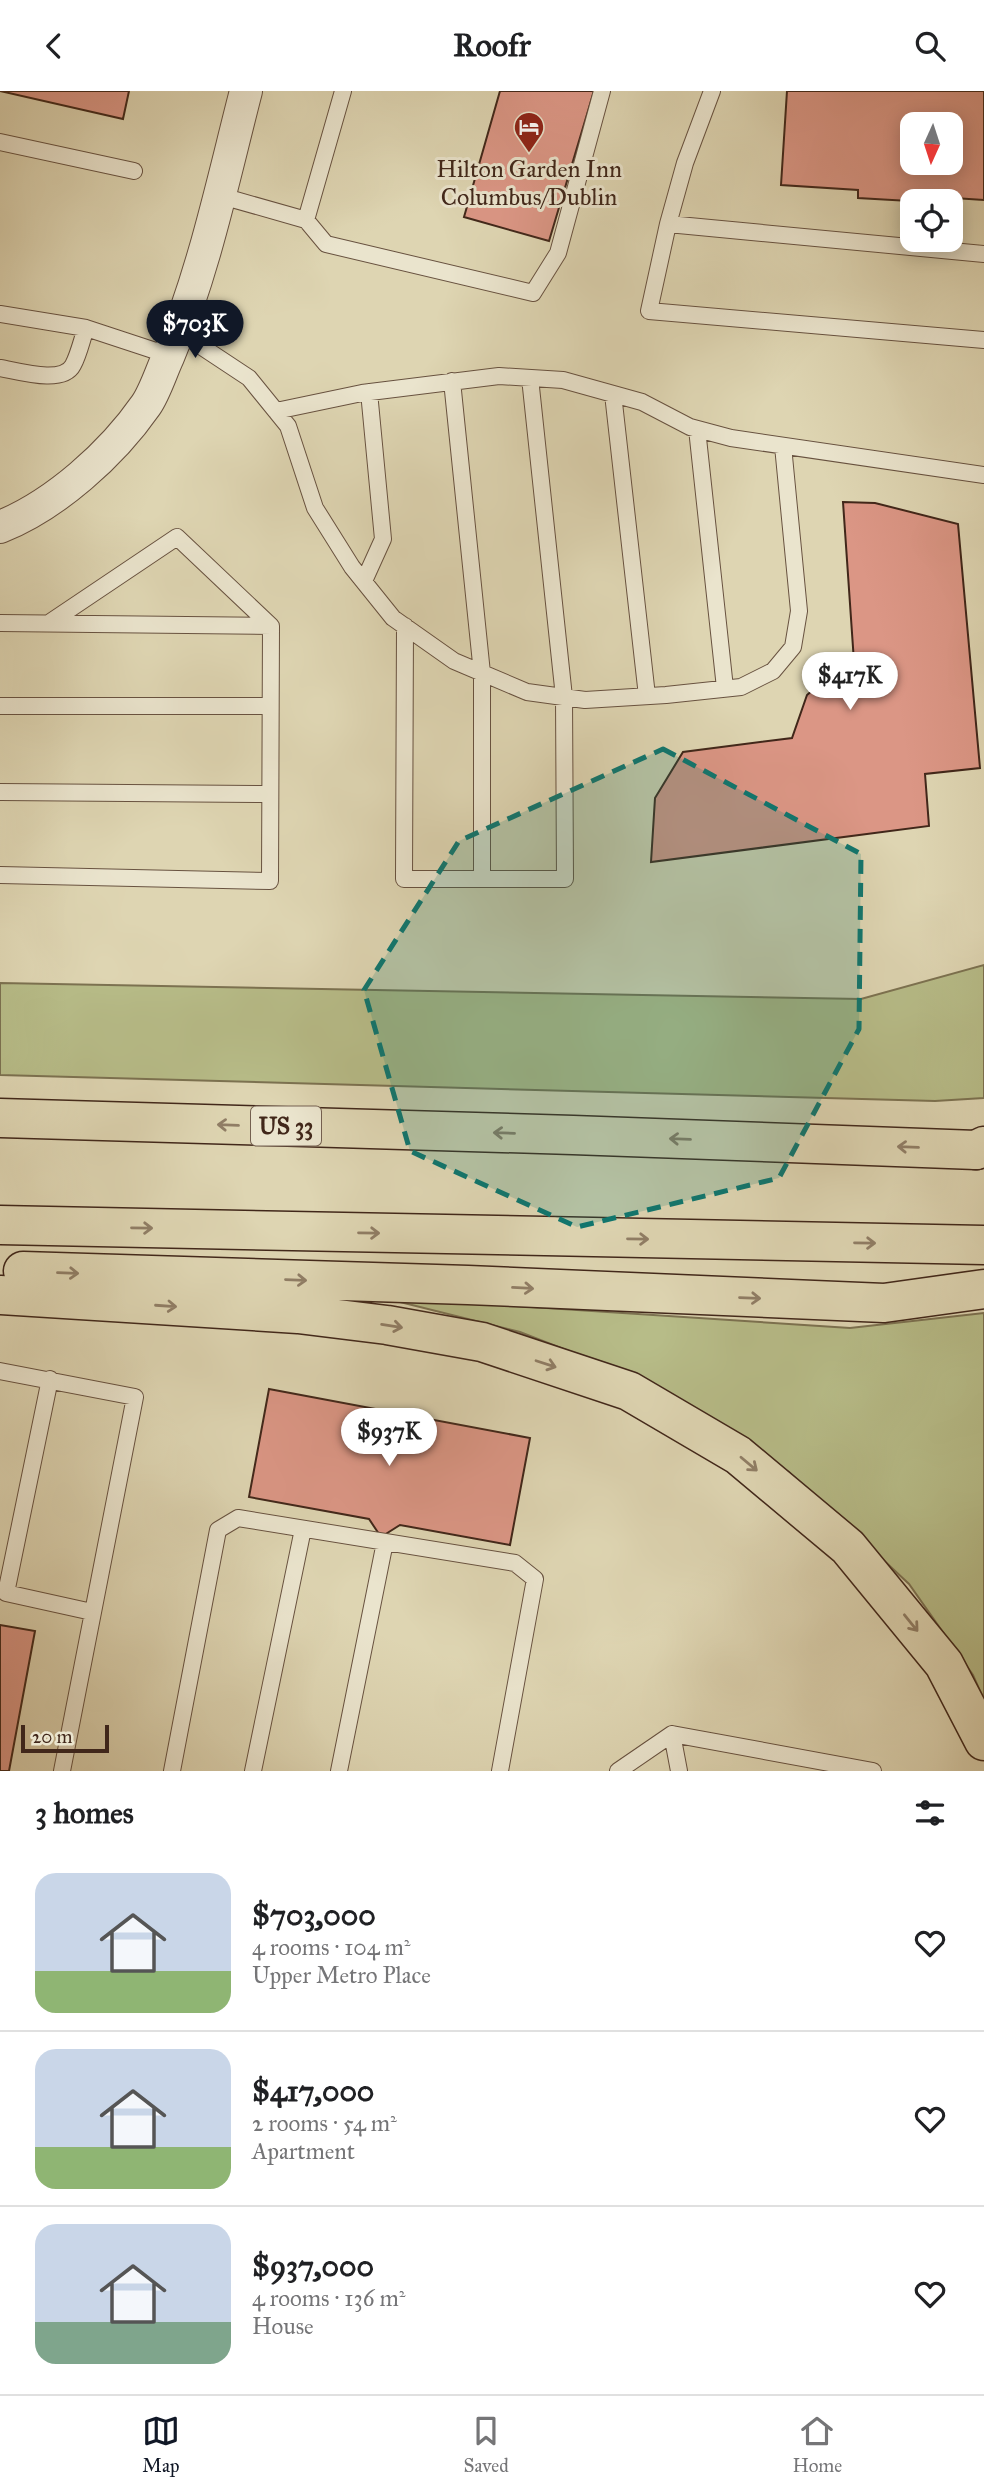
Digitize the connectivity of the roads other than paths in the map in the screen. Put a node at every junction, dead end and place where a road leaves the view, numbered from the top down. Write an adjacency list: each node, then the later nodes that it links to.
1 (246, 91): 7 (street)
2 (343, 91): 8 (lane)
3 (602, 91): 8 (lane)
4 (712, 91): 9 (lane)
5 (0, 142): 6 (lane)
6 (134, 171)
7 (218, 195): 8 (lane); 14 (street)
8 (306, 220)
9 (668, 224): 10 (lane); 13 (lane)
10 (984, 254)
11 (0, 314): 12 (lane)
12 (86, 328): 14 (lane); 15 (lane)
13 (984, 340)
14 (173, 343): 20 (lane); 24 (street)
15 (0, 368)
16 (530, 378): 17 (lane); 19 (lane); 33 (lane)
17 (452, 381): 18 (lane); 30 (lane)
18 (369, 392): 20 (lane); 25 (lane)
19 (613, 394): 21 (lane); 32 (lane)
20 (276, 411): 25 (lane)
21 (697, 429): 22 (lane); 31 (lane)
22 (783, 446): 23 (lane); 31 (lane)
23 (984, 475)
24 (0, 527)
25 (363, 582): 29 (lane)
26 (0, 623): 27 (lane)
27 (50, 623): 28 (lane); 28 (lane)
28 (271, 626): 35 (lane)
29 (405, 626): 30 (lane); 39 (lane)
30 (482, 673): 33 (lane); 39 (lane)
31 (725, 688): 32 (lane)
32 (648, 696): 33 (lane)
33 (564, 697): 39 (lane)
34 (0, 706): 35 (lane)
35 (270, 706): 37 (lane)
36 (0, 792): 37 (lane)
37 (270, 795): 38 (lane)
38 (0, 875)
39 (482, 879)
40 (0, 1118): 41 (main road, US 33, one-way to 40)
41 (981, 1148)
42 (0, 1225): 43 (main road, one-way to 43)
43 (984, 1245)
44 (0, 1271): 45 (main road, one-way to 45)
45 (984, 1289)
46 (0, 1295): 53 (main road, one-way to 53)
47 (0, 1371): 48 (lane)
48 (50, 1379): 51 (lane); 51 (lane)
49 (303, 1529): 50 (lane); 55 (lane); 56 (lane)
50 (385, 1542): 57 (lane); 58 (lane)
51 (92, 1612): 54 (lane)
52 (672, 1734): 59 (lane); 60 (lane); 61 (lane)
53 (984, 1741)
54 (62, 1771)
55 (172, 1771)
56 (253, 1771)
57 (339, 1771)
58 (500, 1771)
59 (618, 1771)
60 (679, 1771)
61 (868, 1771)

